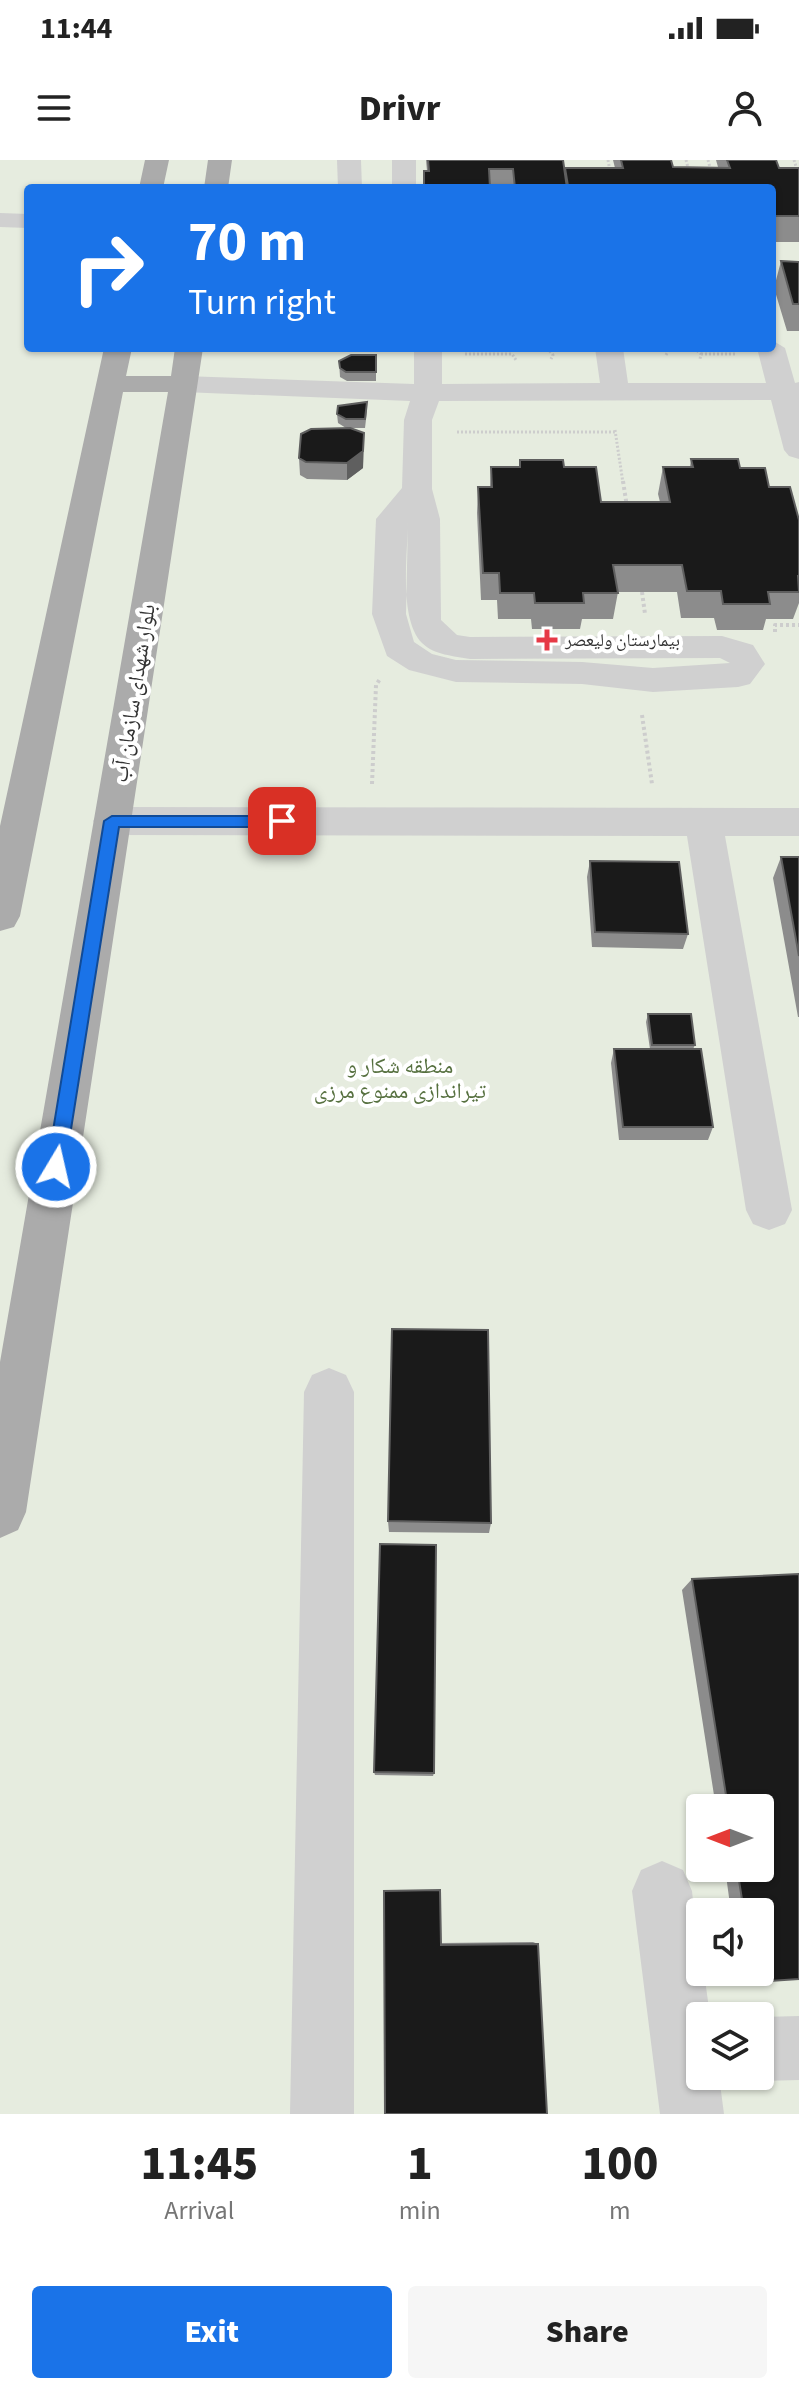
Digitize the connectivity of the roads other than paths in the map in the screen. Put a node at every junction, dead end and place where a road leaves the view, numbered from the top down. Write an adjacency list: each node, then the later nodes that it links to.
1 (157, 160): 5 (main road)
2 (220, 160): 6 (main road)
3 (349, 160): 7 (street)
4 (404, 160): 8 (street)
5 (152, 184)
6 (217, 184)
7 (350, 184)
8 (404, 184)
9 (0, 220): 10 (street)
10 (24, 221)
11 (117, 352): 16 (main road)
12 (428, 352): 19 (street)
13 (610, 352): 17 (street)
14 (773, 352): 18 (street)
15 (186, 366): 16 (main road); 19 (street); 24 (main road, بلوار شهدای سازمان آب)
16 (110, 384): 27 (main road)
17 (615, 391): 18 (street); 19 (street)
18 (791, 391): 20 (street)
19 (428, 392): 21 (street)
20 (798, 441)
21 (417, 489): 22 (street); 23 (street)
22 (434, 635): 23 (street); 23 (street)
23 (399, 648)
24 (112, 821): 25 (street); 30 (main road, بلوار شهدای سازمان آب)
25 (704, 822): 26 (street); 28 (street)
26 (799, 822)
27 (0, 916)
28 (769, 1210)
29 (329, 1392): 36 (street)
30 (0, 1512)
31 (662, 1891): 32 (street)
32 (686, 2020)
33 (799, 2048): 34 (street)
34 (774, 2049)
35 (692, 2090): 37 (street)
36 (322, 2114)
37 (692, 2114)

